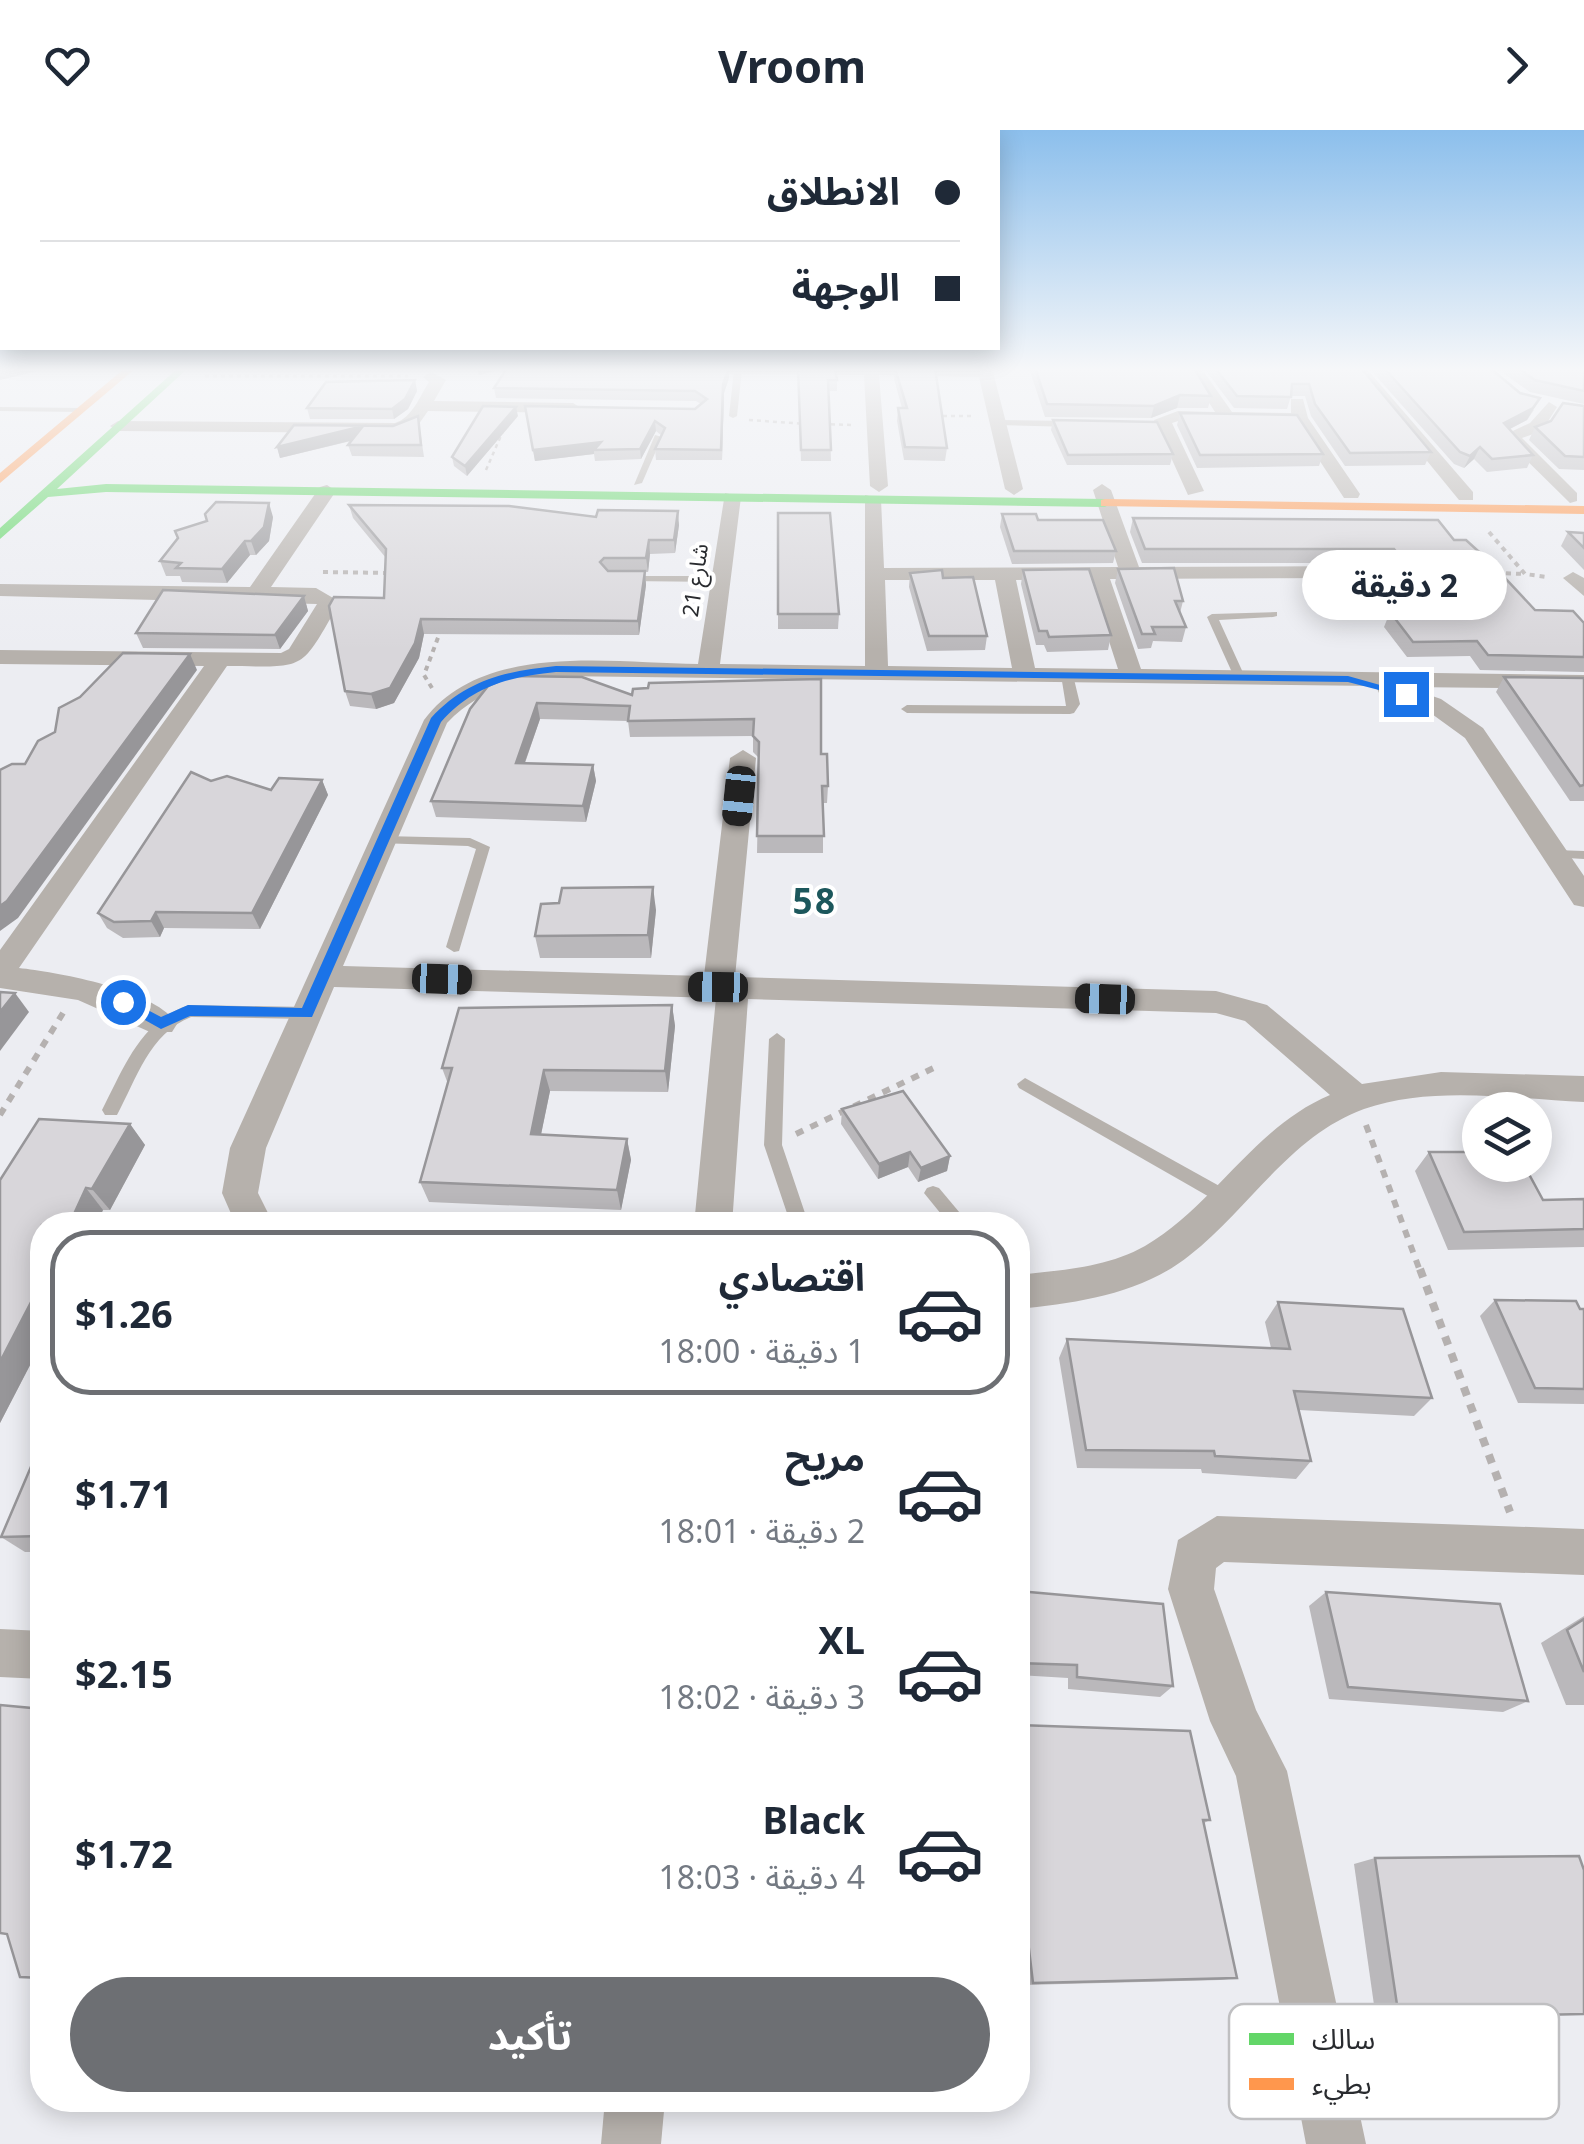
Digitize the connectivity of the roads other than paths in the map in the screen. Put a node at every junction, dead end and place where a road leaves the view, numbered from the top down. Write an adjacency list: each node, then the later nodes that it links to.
1 (20, 462): 11 (street)
2 (79, 462): 10 (street)
3 (647, 462): 12 (lane)
4 (872, 462): 16 (street)
5 (1008, 462): 13 (street)
6 (1177, 462): 15 (street)
7 (1331, 462): 18 (street)
8 (1435, 462): 22 (street)
9 (1538, 462): 21 (street)
10 (72, 468): 12 (street); 17 (street)
11 (0, 479)
12 (637, 483): 16 (street)
13 (1014, 488): 16 (street); 19 (street)
14 (327, 491): 17 (street); 20 (street); 32 (street)
15 (1195, 492): 18 (street); 19 (street)
16 (870, 493): 19 (street); 20 (street); 25 (street)
17 (45, 494): 23 (street)
18 (1351, 494): 22 (street)
19 (1104, 496): 22 (street); 28 (street)
20 (732, 497): 30 (street, شارع 21)
21 (1579, 501): 22 (street)
22 (1468, 502)
23 (0, 535)
24 (1364, 572): 28 (street)
25 (874, 574): 26 (street); 37 (street)
26 (1004, 574): 27 (street); 38 (street)
27 (1098, 574): 28 (street); 40 (street)
28 (1131, 574)
29 (610, 578): 30 (lane)
30 (721, 579): 36 (street, شارع 21)
31 (0, 590): 32 (street)
32 (256, 594): 35 (street)
33 (1273, 614): 41 (lane)
34 (0, 656): 35 (street)
35 (220, 660): 51 (street)
36 (708, 671): 37 (street); 46 (street)
37 (877, 673): 38 (street)
38 (1025, 675): 39 (street)
39 (1067, 675): 40 (street); 44 (lane)
40 (1132, 676): 41 (street)
41 (1238, 678): 42 (street)
42 (1348, 679): 43 (street); 47 (street)
43 (1584, 682)
44 (906, 708)
45 (743, 758): 53 (street)
46 (383, 840): 50 (lane); 52 (street)
47 (1555, 854): 48 (lane); 49 (street)
48 (1584, 855)
49 (1584, 898)
50 (454, 947)
51 (0, 975): 55 (street)
52 (324, 976): 53 (street); 54 (street)
53 (726, 988): 59 (street); 64 (street)
54 (307, 1013): 55 (lane); 63 (street)
55 (161, 1024): 60 (lane)
56 (777, 1039): 65 (lane)
57 (1025, 1084): 62 (lane)
58 (1584, 1088): 59 (street)
59 (1356, 1098): 62 (street)
60 (112, 1110)
61 (934, 1192): 66 (lane)
62 (1226, 1198): 67 (street)
63 (248, 1212)
64 (714, 1212)
65 (795, 1212)
66 (950, 1212)
67 (1030, 1291)
68 (1584, 1552): 71 (street)
69 (0, 1653): 70 (street)
70 (30, 1654)
71 (1308, 2004)
72 (634, 2112): 74 (street)
73 (1331, 2119): 75 (street)
74 (631, 2144)
75 (1336, 2144)

